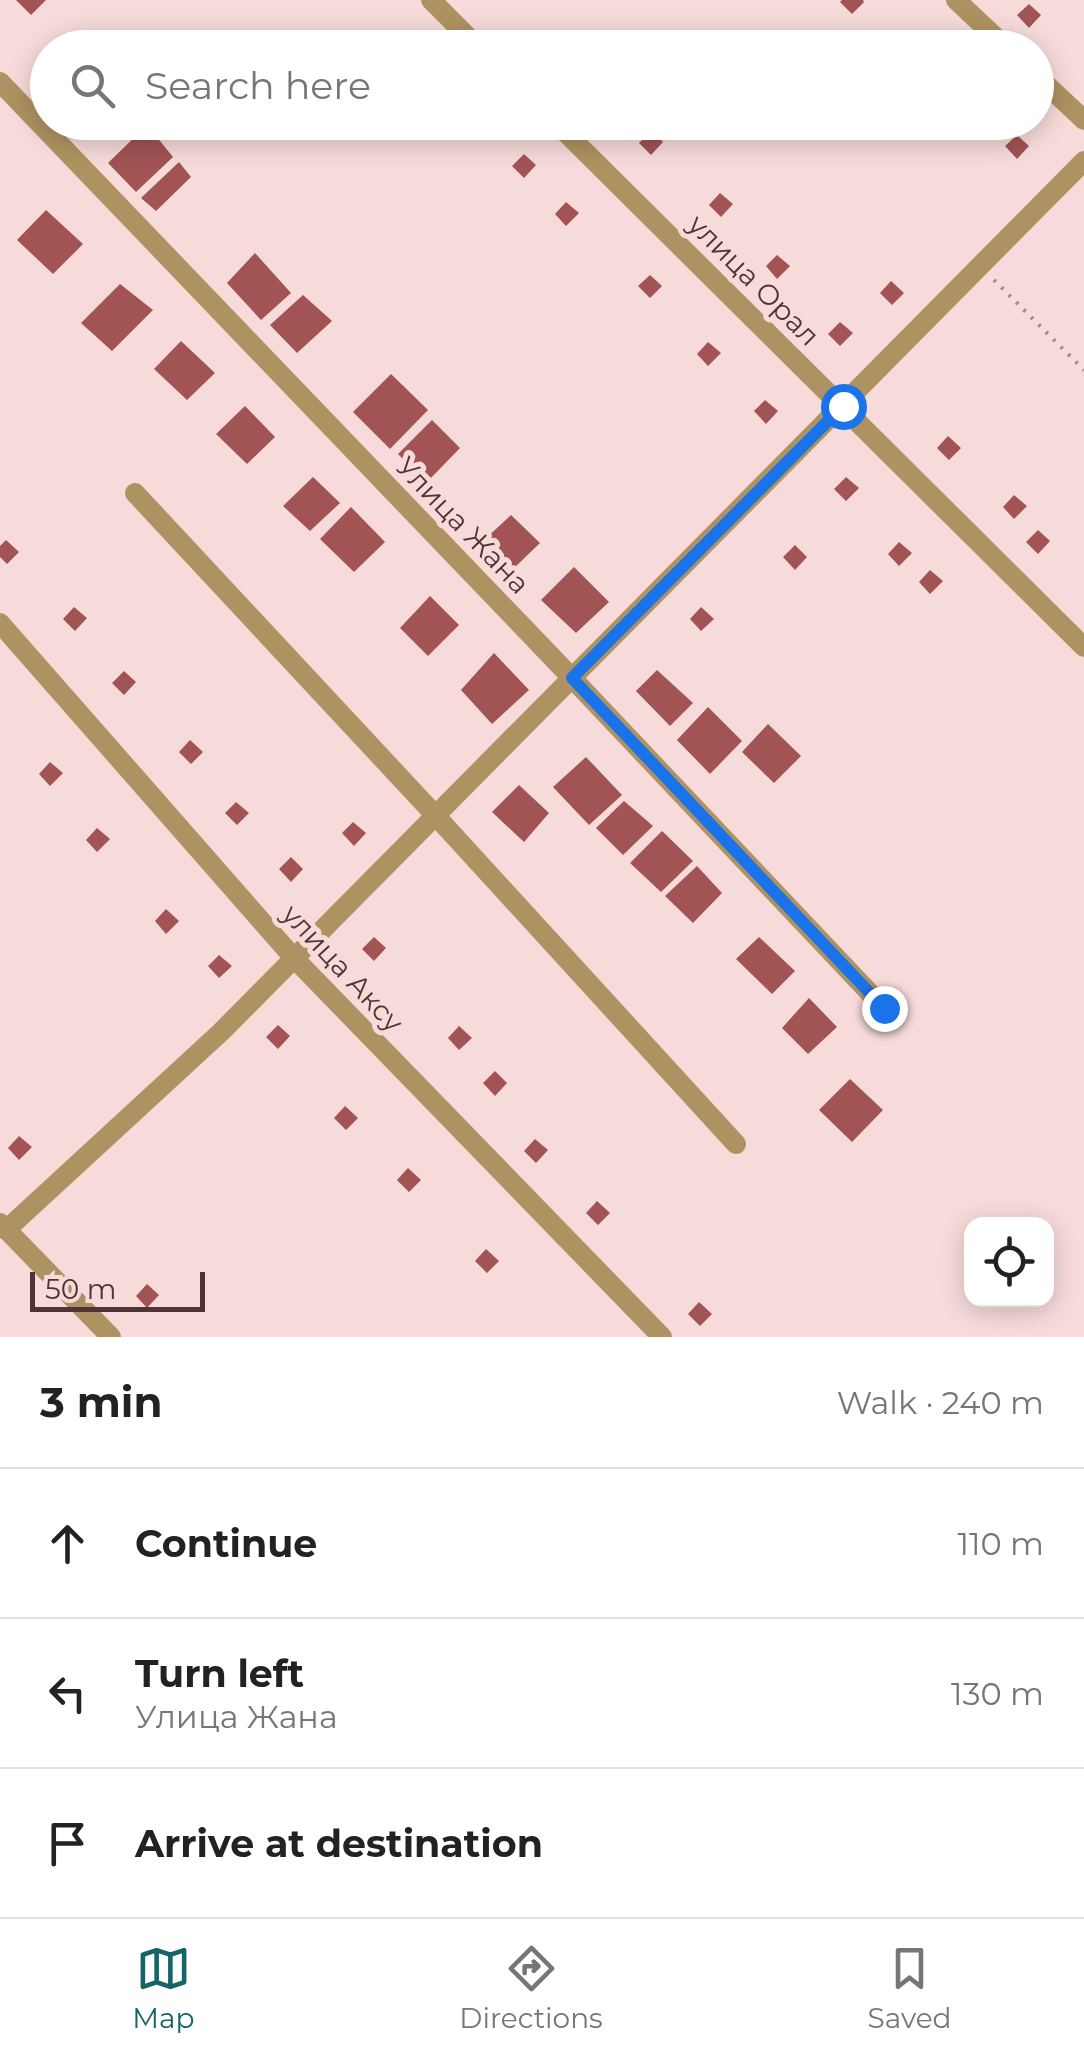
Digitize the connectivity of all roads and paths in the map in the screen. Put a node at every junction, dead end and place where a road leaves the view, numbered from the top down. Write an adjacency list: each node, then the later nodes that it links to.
1 (431, 0): 3 (street)
2 (956, 0): 4 (street)
3 (462, 30)
4 (988, 30)
5 (0, 82): 7 (street, Улица Жана)
6 (1054, 92): 8 (street)
7 (30, 113)
8 (1084, 120)
9 (56, 140): 18 (street, Улица Жана)
10 (574, 140): 14 (street, улица Орал)
11 (1084, 161): 12 (street)
12 (980, 266): 13 (path); 14 (street)
13 (1084, 370)
14 (843, 406): 17 (street, улица Орал); 18 (street)
15 (135, 493): 19 (street)
16 (0, 622): 20 (street, улица Аксу)
17 (1084, 647)
18 (572, 678): 19 (street); 21 (street, Улица Жана)
19 (434, 815): 20 (street); 22 (street)
20 (293, 957): 23 (street); 25 (street, улица Аксу)
21 (884, 1008)
22 (736, 1144)
23 (3, 1226): 24 (street)
24 (110, 1337)
25 (662, 1337)

